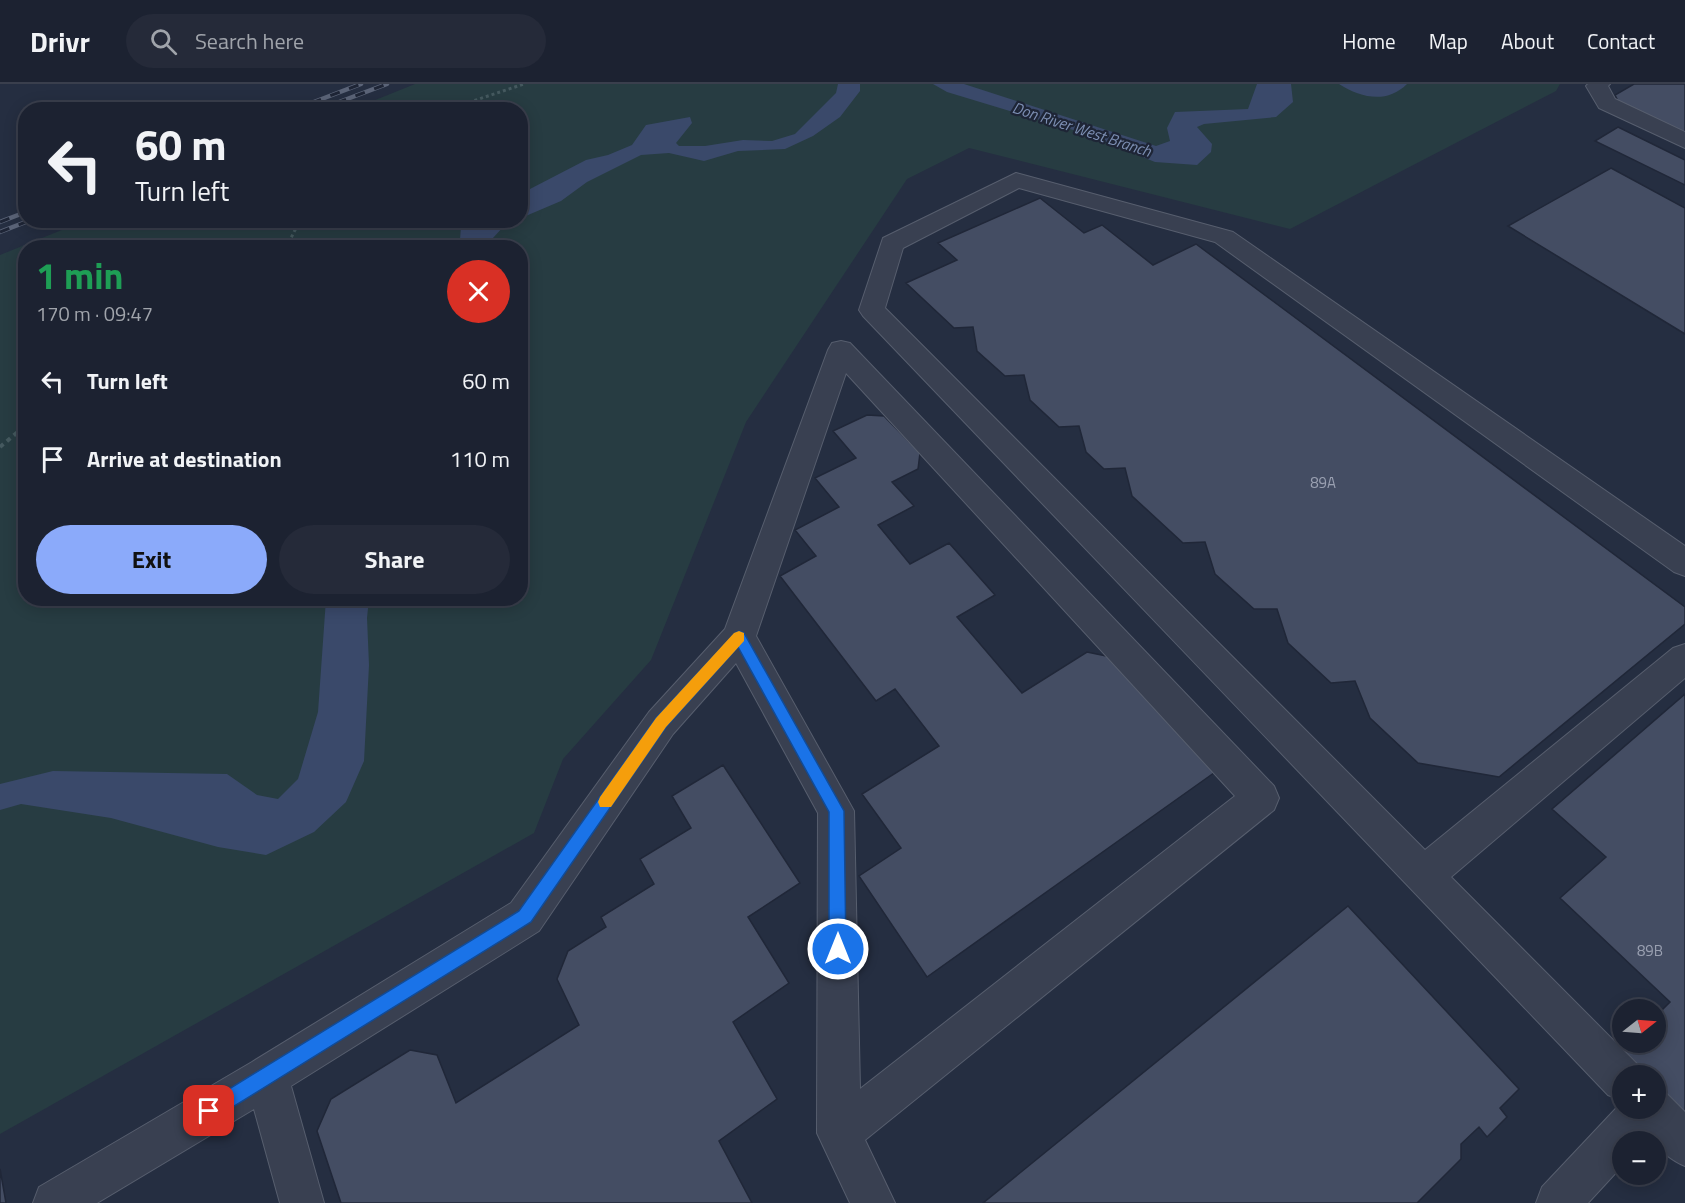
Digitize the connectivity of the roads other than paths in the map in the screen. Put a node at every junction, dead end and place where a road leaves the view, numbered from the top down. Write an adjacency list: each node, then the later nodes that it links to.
1 (1599, 84): 2 (lane)
2 (1685, 141)
3 (1685, 563): 6 (lane)
4 (739, 637): 8 (lane); 11 (lane); 11 (lane)
5 (1685, 658): 6 (lane)
6 (1423, 876): 7 (lane)
7 (1612, 1069)
8 (267, 1077): 13 (lane); 14 (lane)
9 (1638, 1119): 16 (lane)
10 (1659, 1119): 12 (lane)
11 (839, 1133): 15 (lane)
12 (1685, 1144)
13 (55, 1203)
14 (302, 1203)
15 (873, 1203)
16 (1558, 1203)

